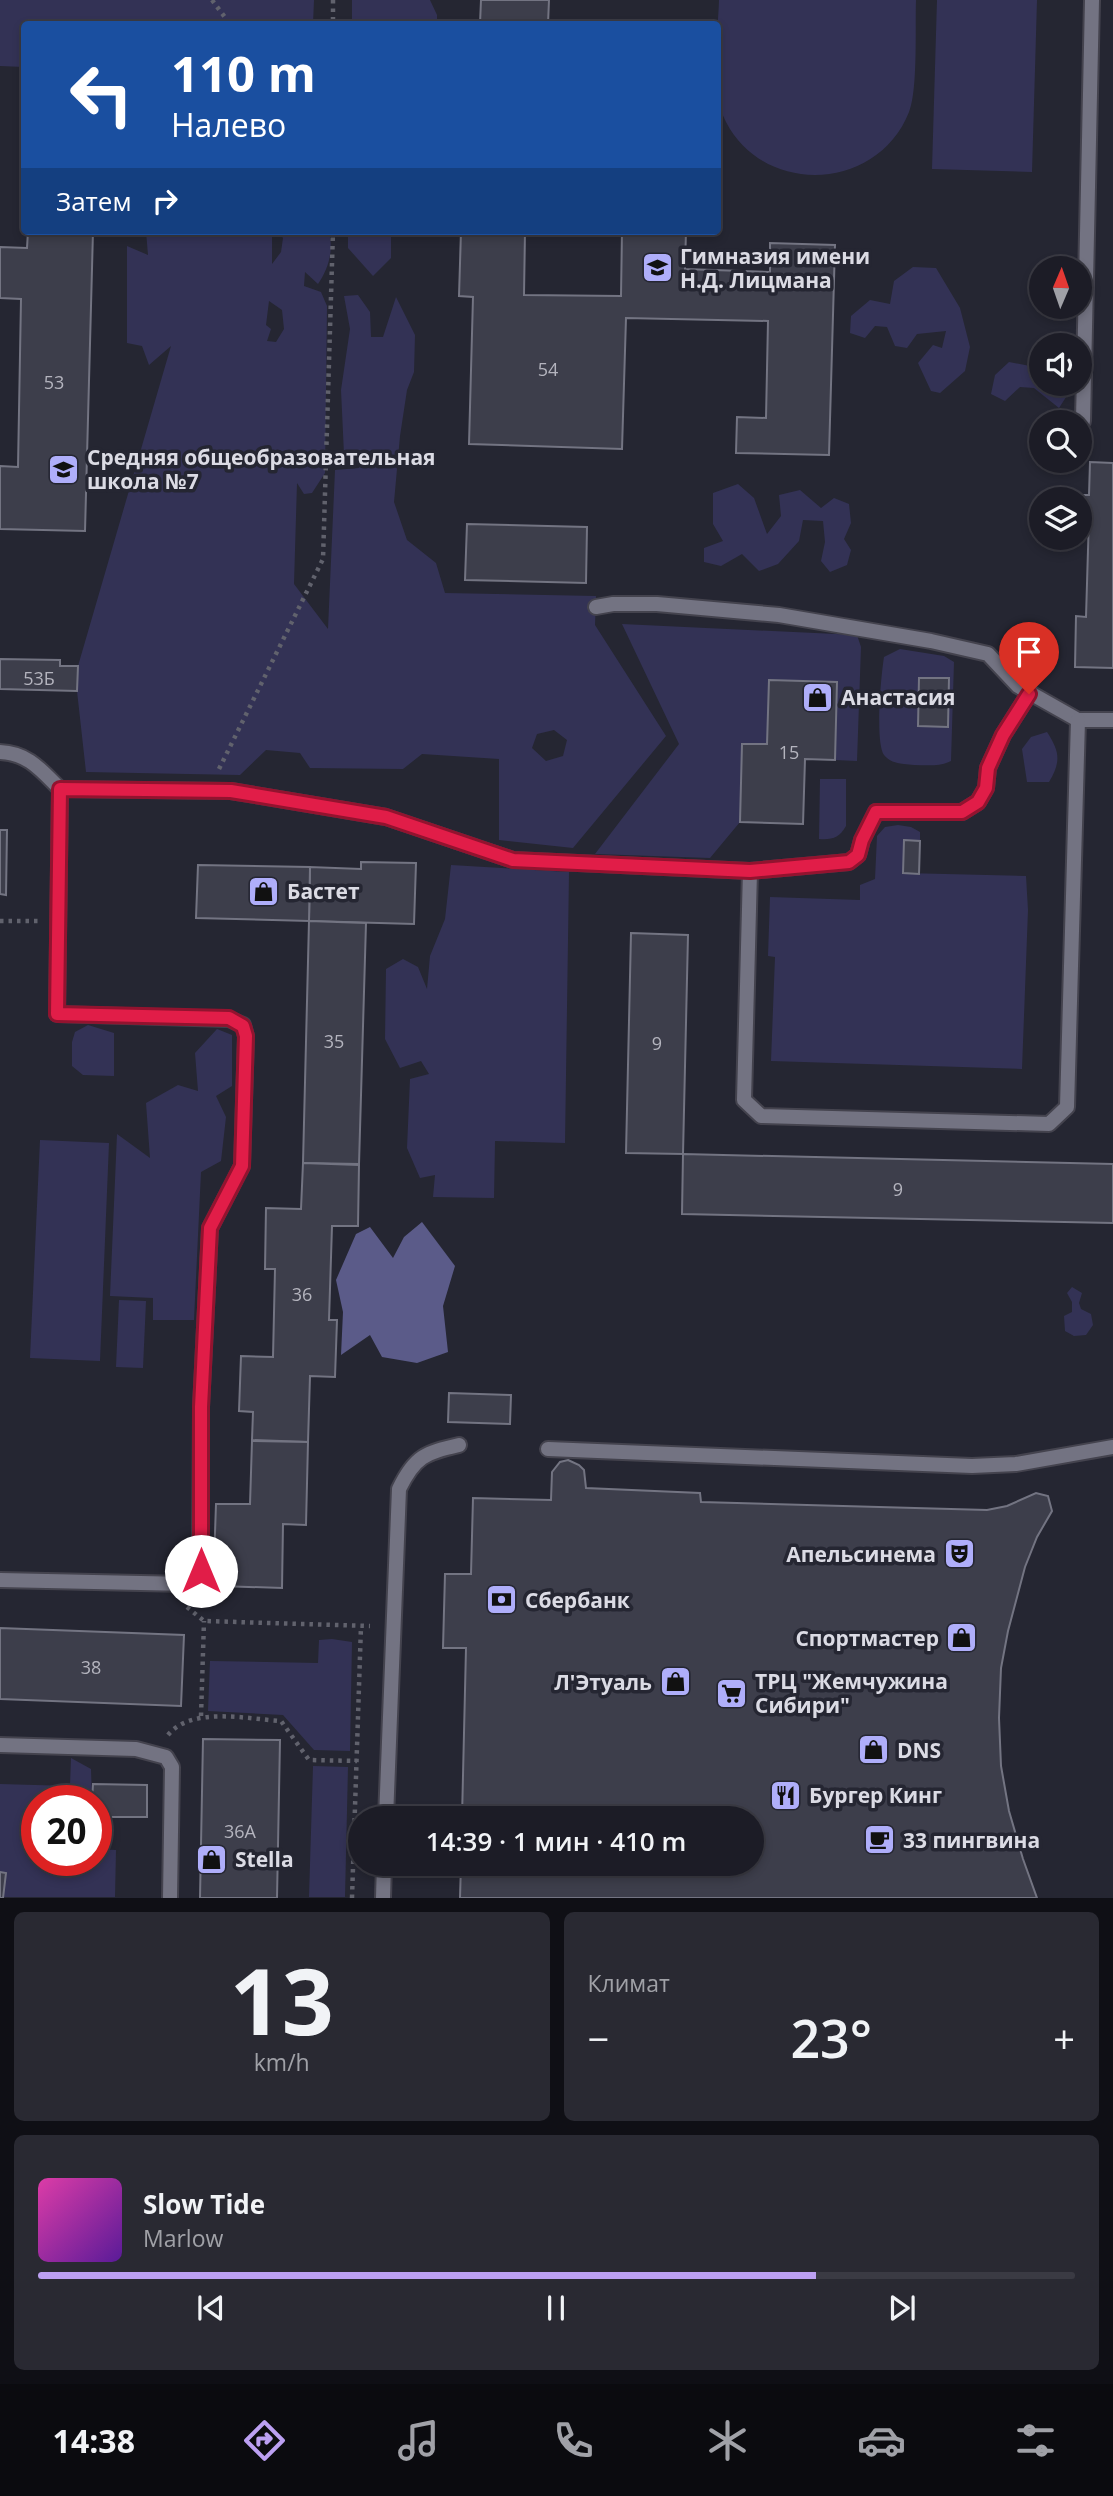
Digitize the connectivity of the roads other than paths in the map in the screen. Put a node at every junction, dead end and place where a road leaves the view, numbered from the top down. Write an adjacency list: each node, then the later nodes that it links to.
1 (1092, 0): 2 (lane)
2 (1083, 410)
3 (596, 607): 4 (lane)
4 (1029, 694): 5 (lane); 9 (lane)
5 (1078, 720): 6 (lane); 9 (lane)
6 (1113, 720)
7 (0, 752): 8 (lane)
8 (60, 789): 9 (lane); 13 (lane)
9 (750, 871)
10 (459, 1445): 15 (lane)
11 (1113, 1447): 12 (lane)
12 (548, 1449)
13 (0, 1580)
14 (0, 1745): 17 (lane)
15 (386, 1806)
16 (384, 1876): 18 (lane)
17 (170, 1898)
18 (383, 1898)

